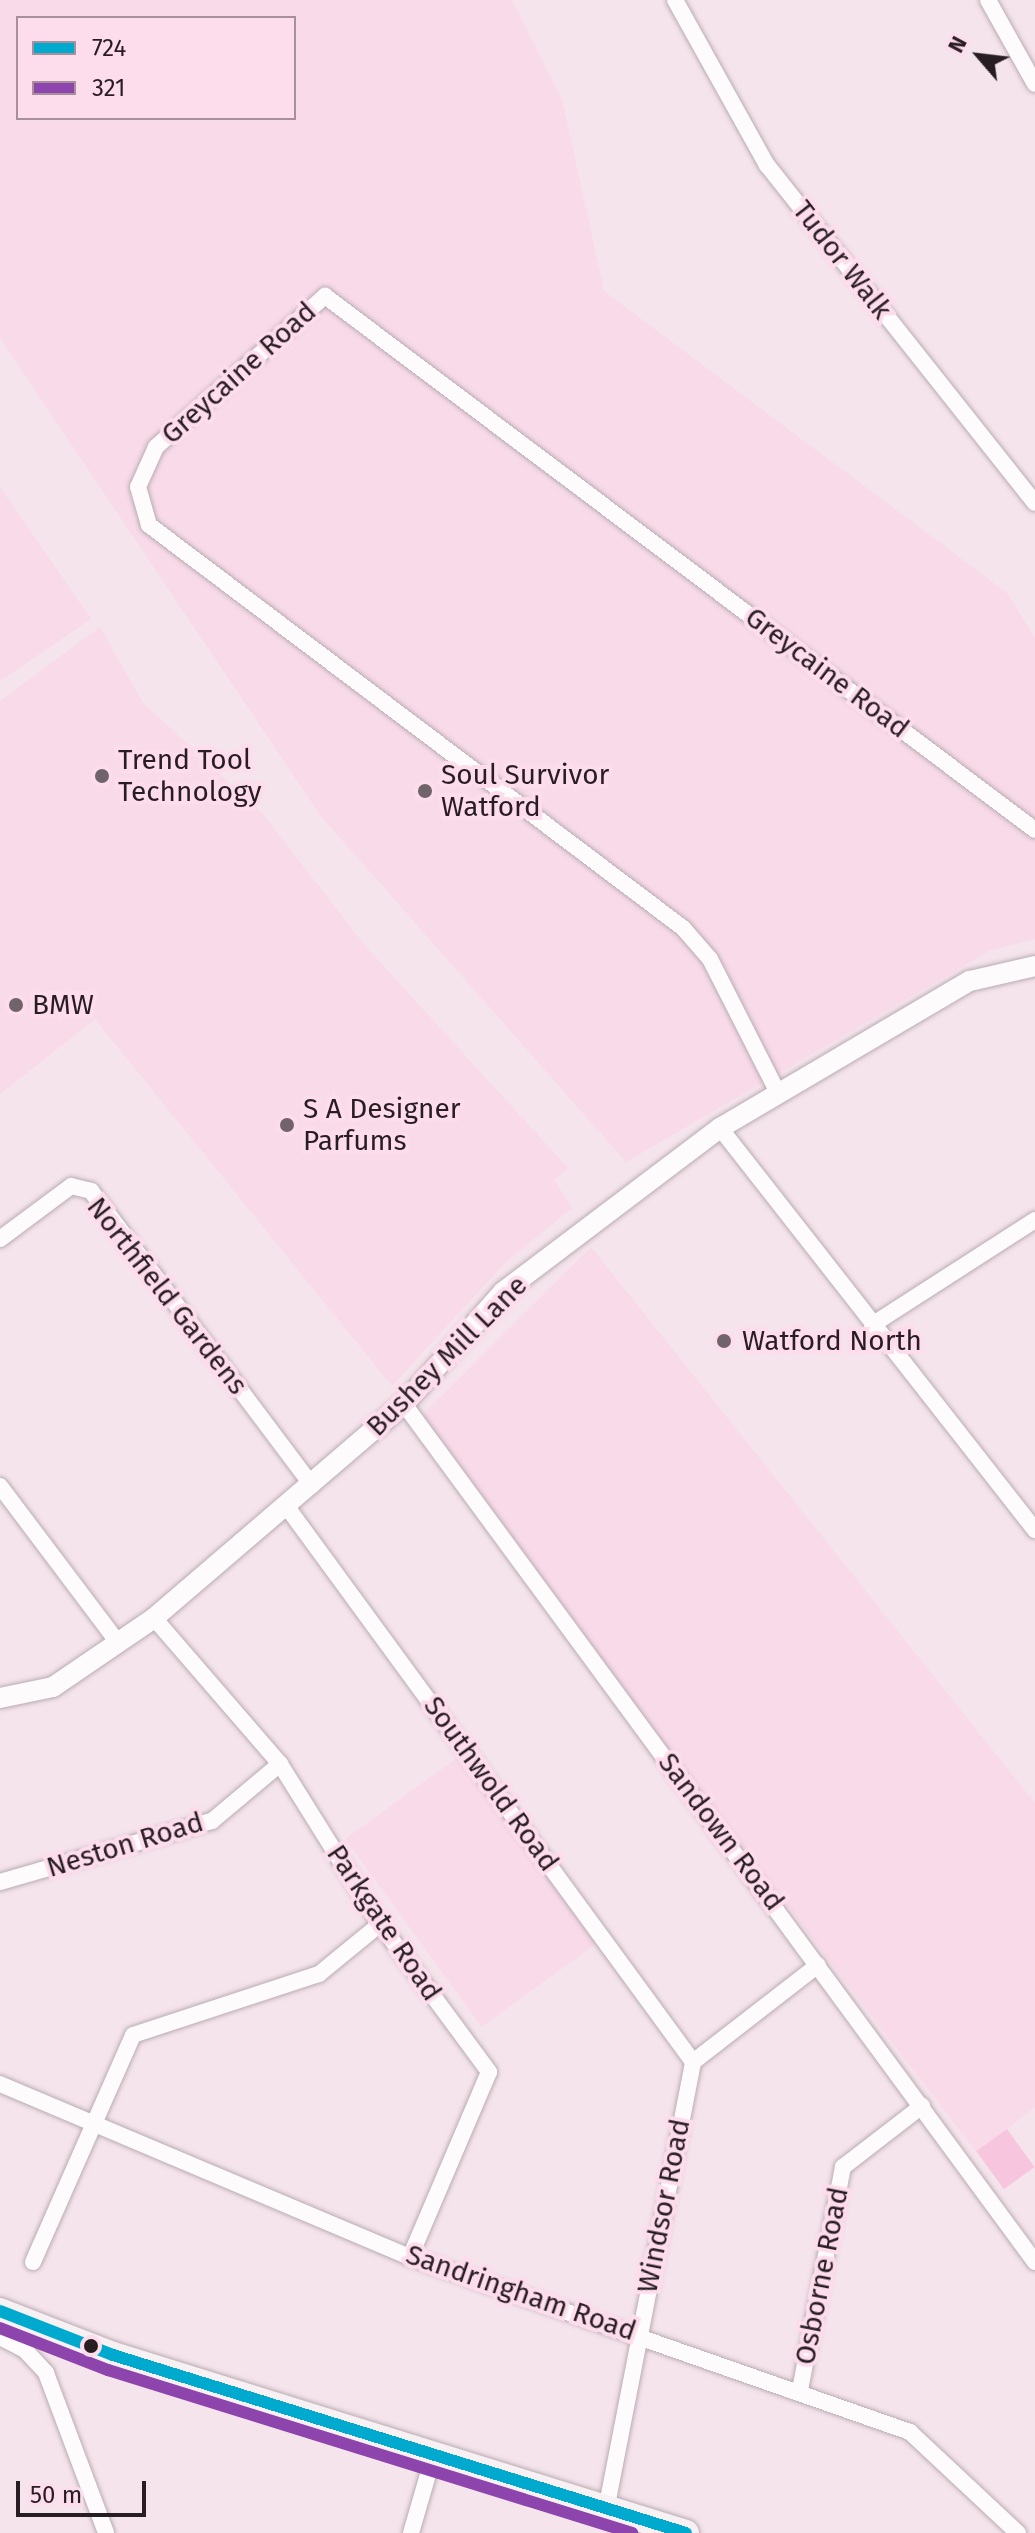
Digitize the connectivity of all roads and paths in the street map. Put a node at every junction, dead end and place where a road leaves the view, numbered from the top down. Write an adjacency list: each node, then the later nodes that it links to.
1 (675, 0): 4 (street, Tudor Walk)
2 (988, 0): 3 (street)
3 (1035, 84)
4 (1035, 503)
5 (1035, 830): 7 (street, Greycaine Road)
6 (1035, 966): 7 (street, Bushey Mill Lane)
7 (776, 1089): 8 (street, Bushey Mill Lane)
8 (720, 1128): 11 (street); 12 (street, Bushey Mill Lane)
9 (1035, 1220): 11 (street)
10 (0, 1239): 13 (street, Northfield Gardens)
11 (872, 1325): 16 (street)
12 (404, 1404): 13 (street, Bushey Mill Lane); 23 (street, Sandown Road)
13 (312, 1485): 15 (street, Bushey Mill Lane)
14 (0, 1486): 18 (street)
15 (287, 1507): 17 (street, Bushey Mill Lane); 24 (street, Southwold Road)
16 (1035, 1530)
17 (154, 1618): 18 (street, Bushey Mill Lane); 20 (street, Parkgate Road)
18 (119, 1644): 19 (street, Bushey Mill Lane)
19 (0, 1698)
20 (280, 1764): 21 (street, Neston Road); 22 (street, Parkgate Road)
21 (0, 1882)
22 (380, 1924): 27 (street); 28 (street, Parkgate Road)
23 (818, 1965): 24 (street); 26 (street, Sandown Road)
24 (693, 2062): 32 (street, Windsor Road)
25 (0, 2084): 27 (street, Sandringham Road)
26 (922, 2106): 30 (street, Sandown Road); 34 (street, Osborne Road)
27 (93, 2126): 28 (street, Sandringham Road); 29 (street)
28 (410, 2257): 32 (street, Sandringham Road)
29 (33, 2262)
30 (1035, 2262)
31 (0, 2311): 35 (main road)
32 (639, 2332): 34 (street, Sandringham Road); 36 (street, Windsor Road)
33 (0, 2337): 37 (street)
34 (800, 2390): 40 (street, Sandringham Road)
35 (434, 2454): 36 (main road); 38 (street)
36 (607, 2505): 39 (main road)
37 (106, 2533)
38 (411, 2533)
39 (686, 2533)
40 (1018, 2533)

